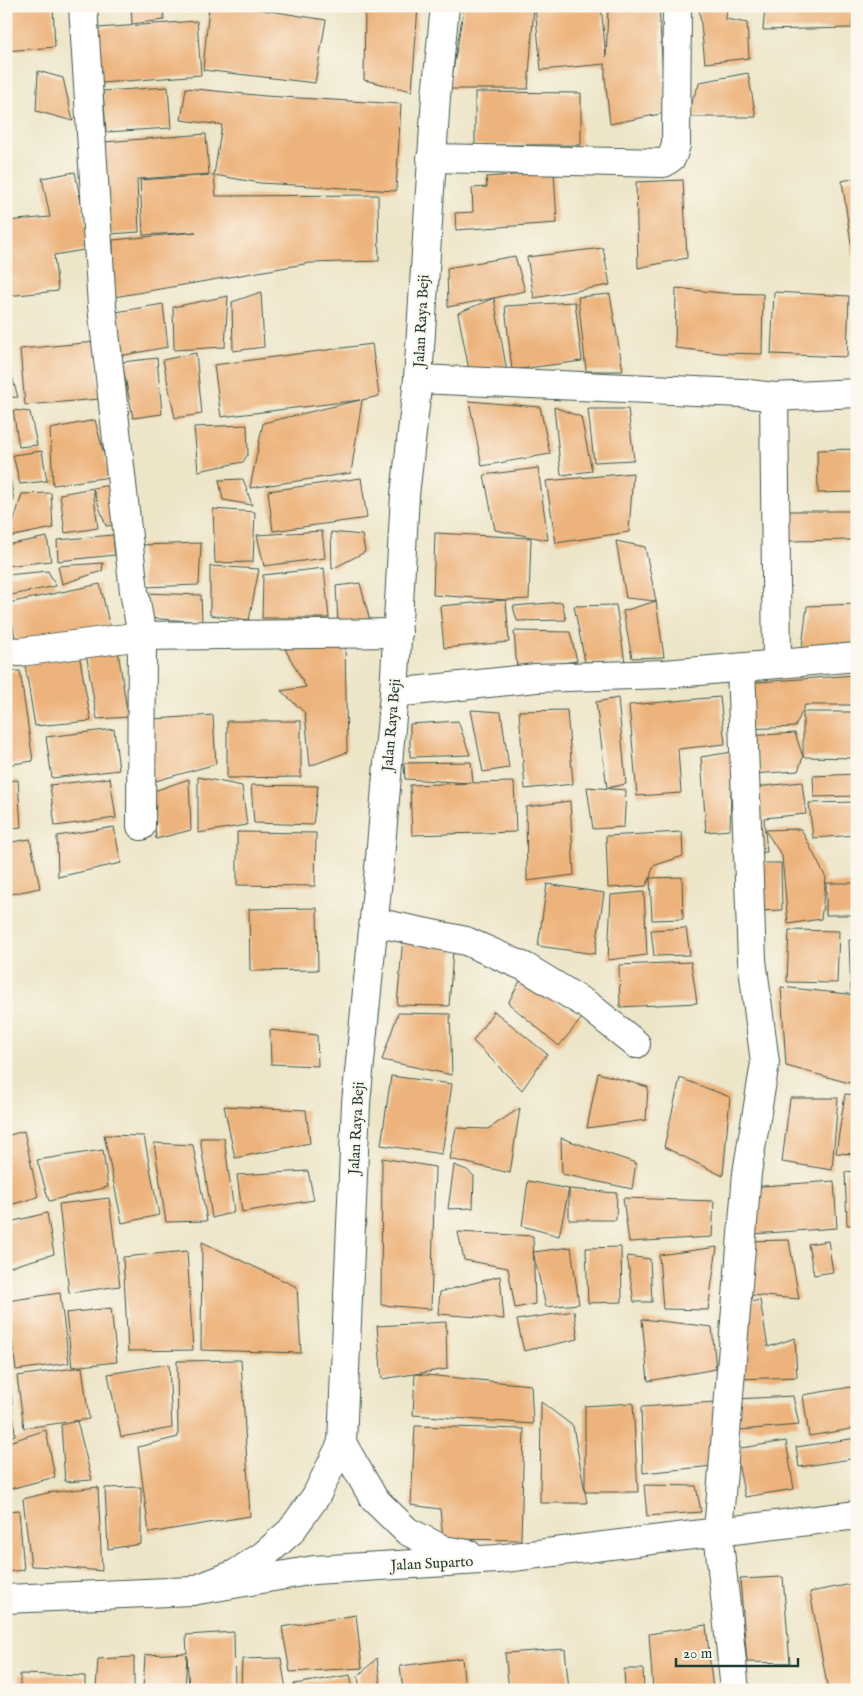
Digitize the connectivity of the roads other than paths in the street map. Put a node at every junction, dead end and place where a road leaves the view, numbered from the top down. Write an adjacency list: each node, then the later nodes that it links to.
1 (83, 6): 9 (street)
2 (445, 6): 4 (street, Jalan Raya Beji)
3 (677, 6): 4 (street)
4 (431, 158): 5 (street, Jalan Raya Beji)
5 (418, 379): 7 (street); 8 (street, Jalan Raya Beji)
6 (857, 393): 7 (street)
7 (774, 397): 12 (street)
8 (398, 633): 9 (street); 14 (street, Jalan Raya Beji)
9 (142, 636): 10 (street); 15 (street)
10 (6, 651)
11 (857, 657): 12 (street)
12 (777, 664): 13 (street)
13 (741, 668): 14 (street); 20 (street)
14 (394, 693): 16 (street, Jalan Raya Beji)
15 (141, 826)
16 (374, 922): 17 (street); 18 (street, Jalan Raya Beji)
17 (636, 1044)
18 (342, 1443): 21 (street); 22 (street)
19 (857, 1515): 20 (street, Jalan Suparto)
20 (718, 1532): 21 (street, Jalan Suparto); 24 (street)
21 (497, 1559): 22 (street, Jalan Suparto)
22 (192, 1591): 23 (street, Jalan Suparto)
23 (6, 1599)
24 (735, 1690)

